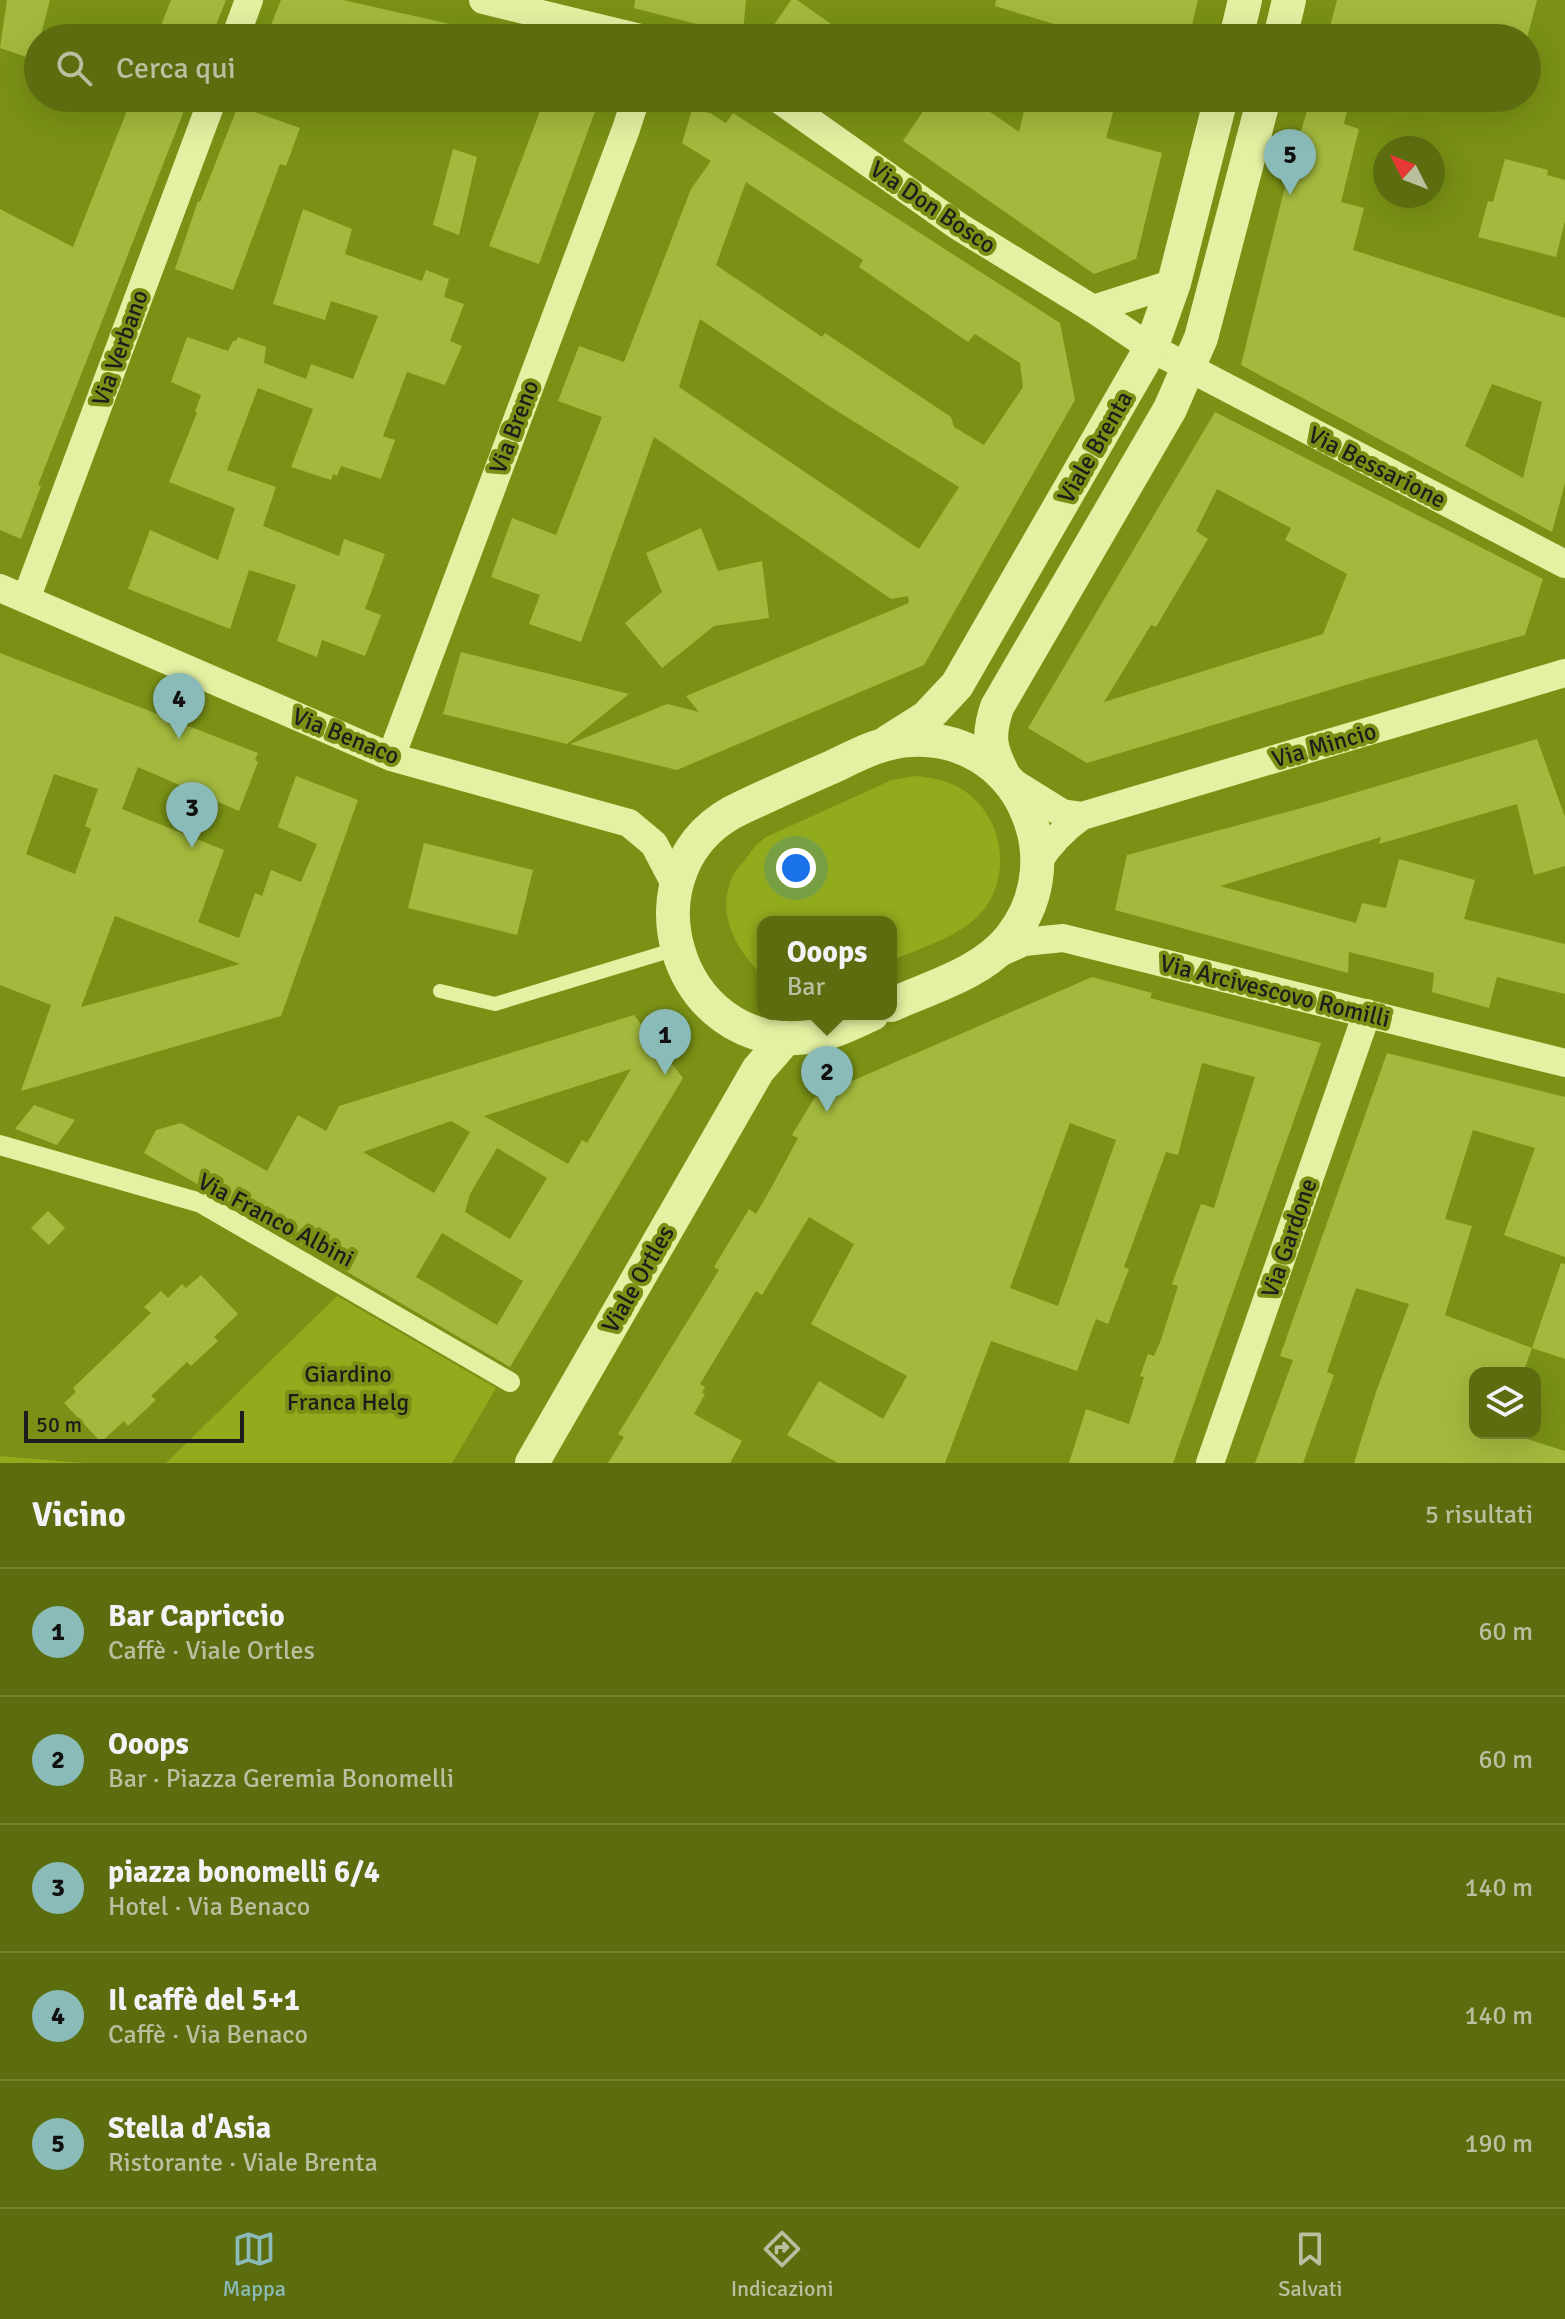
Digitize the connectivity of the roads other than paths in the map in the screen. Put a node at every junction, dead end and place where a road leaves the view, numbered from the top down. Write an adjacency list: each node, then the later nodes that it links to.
1 (249, 0): 5 (street)
2 (483, 0): 6 (street)
3 (1245, 0): 7 (street)
4 (1289, 0): 8 (street)
5 (240, 24)
6 (580, 24)
7 (1239, 24)
8 (1283, 24)
9 (207, 112): 19 (street, Via Verbano)
10 (631, 112): 22 (street, Via Breno)
11 (797, 112): 15 (street, Via Don Bosco)
12 (1217, 112): 14 (street, Viale Brenta)
13 (1260, 112): 17 (street, Viale Brenta)
14 (1174, 283): 15 (street); 16 (street, Viale Brenta)
15 (1093, 309): 16 (street, Via Don Bosco)
16 (1151, 348): 17 (street, Via Don Bosco); 21 (street, Viale Brenta)
17 (1189, 370): 18 (street, Via Bessarione); 23 (street, Viale Brenta)
18 (1565, 564)
19 (13, 593): 22 (street, Via Benaco)
20 (1565, 673): 24 (street, Via Mincio)
21 (881, 745): 23 (street); 26 (street)
22 (391, 757): 26 (street, Via Benaco)
23 (1004, 776): 24 (street); 25 (street)
24 (1082, 816): 25 (street, Via Mincio)
25 (1038, 862): 28 (street)
26 (676, 886): 27 (street)
27 (676, 949): 29 (lane); 33 (street)
28 (987, 959): 30 (street); 31 (street, Via Arcivescovo Romilli)
29 (440, 991)
30 (897, 1002)
31 (1367, 1013): 35 (street, Via Arcivescovo Romilli); 40 (street, Via Gardone)
32 (857, 1020): 34 (street)
33 (731, 1021): 34 (street); 36 (street, Viale Ortles)
34 (786, 1038): 36 (street, Viale Ortles)
35 (1565, 1063)
36 (744, 1095): 39 (street, Viale Ortles)
37 (0, 1145): 38 (street, Via Franco Albini)
38 (510, 1382)
39 (532, 1463)
40 (1210, 1463)

